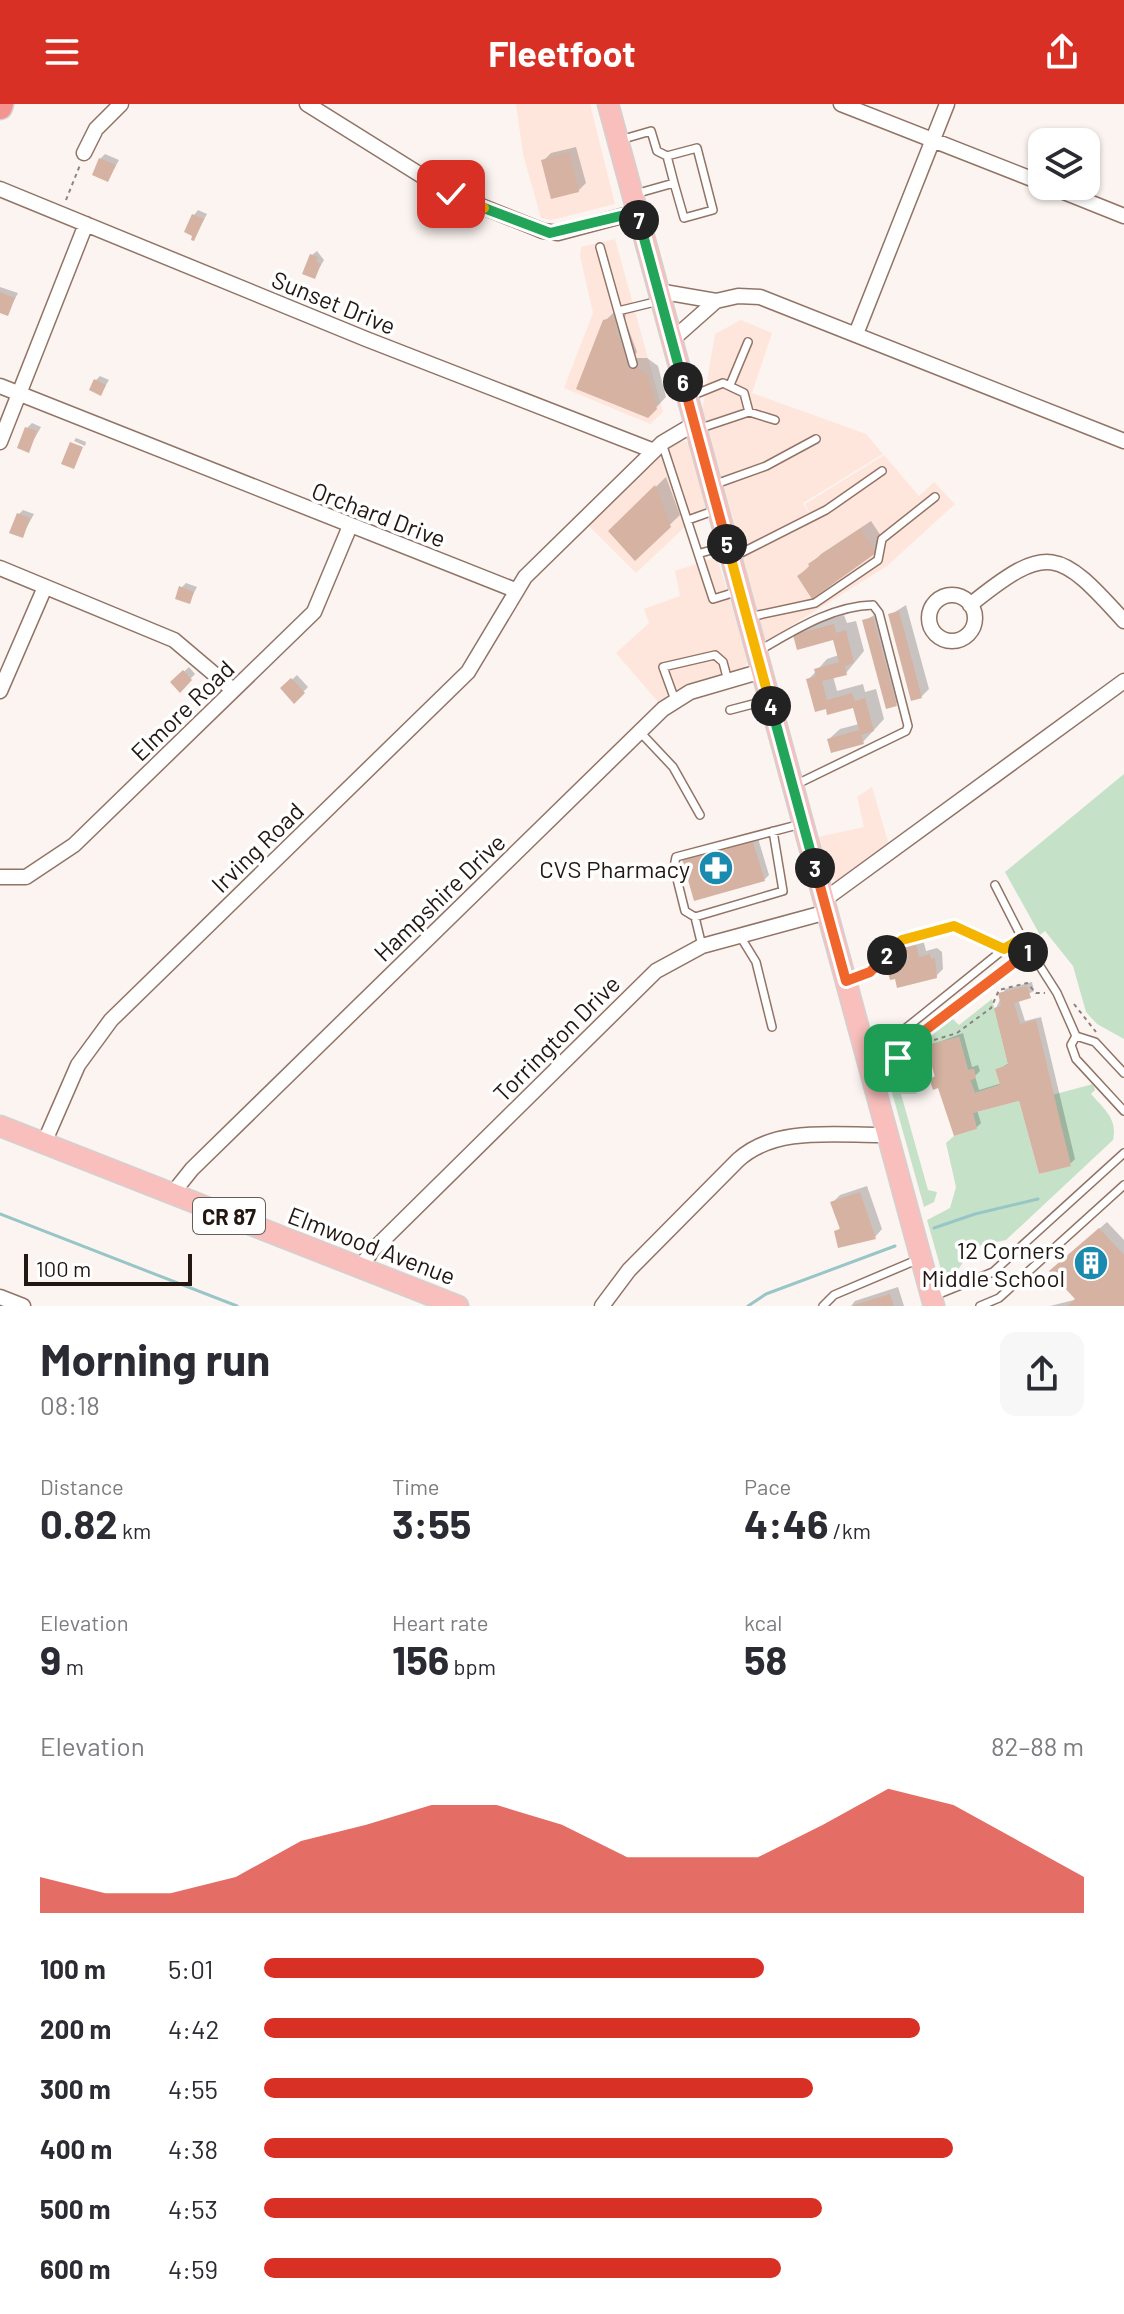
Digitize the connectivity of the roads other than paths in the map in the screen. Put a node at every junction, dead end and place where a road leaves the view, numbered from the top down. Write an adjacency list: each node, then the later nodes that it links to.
1 (121, 104): 8 (street)
2 (307, 104): 14 (street)
3 (608, 104): 7 (main road)
4 (841, 104): 6 (street)
5 (947, 104): 6 (street)
6 (932, 139): 10 (street); 21 (street)
7 (618, 141): 9 (lane); 14 (main road)
8 (84, 153)
9 (667, 156): 11 (lane); 11 (lane)
10 (1028, 177)
11 (674, 183): 14 (lane)
12 (0, 189): 16 (street, Sunset Drive)
13 (1084, 200): 15 (street)
14 (635, 204): 18 (main road)
15 (1124, 216)
16 (86, 224): 27 (street); 35 (street, Sunset Drive)
17 (600, 247): 20 (lane)
18 (660, 296): 19 (street); 20 (lane); 22 (main road)
19 (716, 301): 21 (street); 22 (street)
20 (618, 311): 24 (lane)
21 (856, 334): 33 (street)
22 (672, 340): 28 (main road)
23 (748, 342): 25 (lane)
24 (633, 364)
25 (730, 385): 28 (lane); 29 (lane)
26 (0, 386): 27 (street, Orchard Drive)
27 (20, 394): 34 (street); 41 (street, Orchard Drive)
28 (687, 398): 31 (main road)
29 (749, 412): 30 (lane); 31 (lane)
30 (775, 420)
31 (695, 427): 35 (street); 37 (main road)
32 (816, 439): 37 (lane)
33 (1124, 441)
34 (0, 442)
35 (658, 447): 40 (lane); 46 (street)
36 (882, 471): 42 (lane)
37 (711, 485): 39 (main road)
38 (935, 497): 49 (lane)
39 (718, 510): 40 (lane); 42 (main road)
40 (688, 520): 43 (lane)
41 (350, 526): 46 (street, Orchard Drive); 54 (street, Elmore Road)
42 (729, 552): 43 (lane); 47 (main road)
43 (701, 553): 47 (lane)
44 (0, 568): 45 (street)
45 (45, 587): 54 (street); 55 (street)
46 (515, 590): 82 (street, Irving Road)
47 (740, 591): 49 (main road)
48 (970, 605): 50 (street)
49 (747, 617): 51 (main road)
50 (1124, 621)
51 (759, 662): 52 (street, Hampshire Drive); 56 (main road); 60 (lane)
52 (728, 681): 57 (street, Hampshire Drive); 57 (lane)
53 (1124, 681): 66 (street)
54 (233, 690): 64 (street, Elmore Road)
55 (0, 691)
56 (770, 699): 58 (lane); 60 (main road)
57 (675, 700): 59 (street, Hampshire Drive)
58 (730, 710)
59 (640, 732): 61 (lane); 85 (street, Hampshire Drive)
60 (793, 786): 62 (main road)
61 (700, 815)
62 (803, 823): 63 (lane); 66 (main road)
63 (773, 831): 67 (lane); 67 (lane)
64 (0, 877)
65 (995, 885): 69 (lane)
66 (825, 906): 68 (street, Torrington Drive); 73 (main road)
67 (695, 917): 70 (lane)
68 (740, 936): 70 (street, Torrington Drive); 74 (lane)
69 (1022, 938): 71 (lane); 72 (lane)
70 (702, 946): 87 (street, Torrington Drive)
71 (1004, 949): 73 (lane); 76 (lane)
72 (1029, 951): 75 (lane); 77 (lane)
73 (846, 981): 76 (main road)
74 (772, 1027)
75 (1076, 1036): 78 (lane); 79 (lane)
76 (862, 1044): 81 (main road)
77 (888, 1063)
78 (1124, 1073)
79 (1124, 1111)
80 (0, 1126): 82 (main road, Elmwood Avenue / CR 87)
81 (888, 1135): 86 (main road); 92 (street)
82 (44, 1143): 85 (main road, Elmwood Avenue / CR 87)
83 (1124, 1153): 89 (lane)
84 (1124, 1185): 94 (lane)
85 (172, 1194): 87 (main road, Elmwood Avenue / CR 87)
86 (922, 1259): 89 (main road); 93 (lane)
87 (360, 1268): 90 (main road, Elmwood Avenue / CR 87)
88 (0, 1297): 91 (street)
89 (933, 1301)
90 (450, 1305)
91 (23, 1306)
92 (602, 1306)
93 (823, 1306)
94 (980, 1306)

